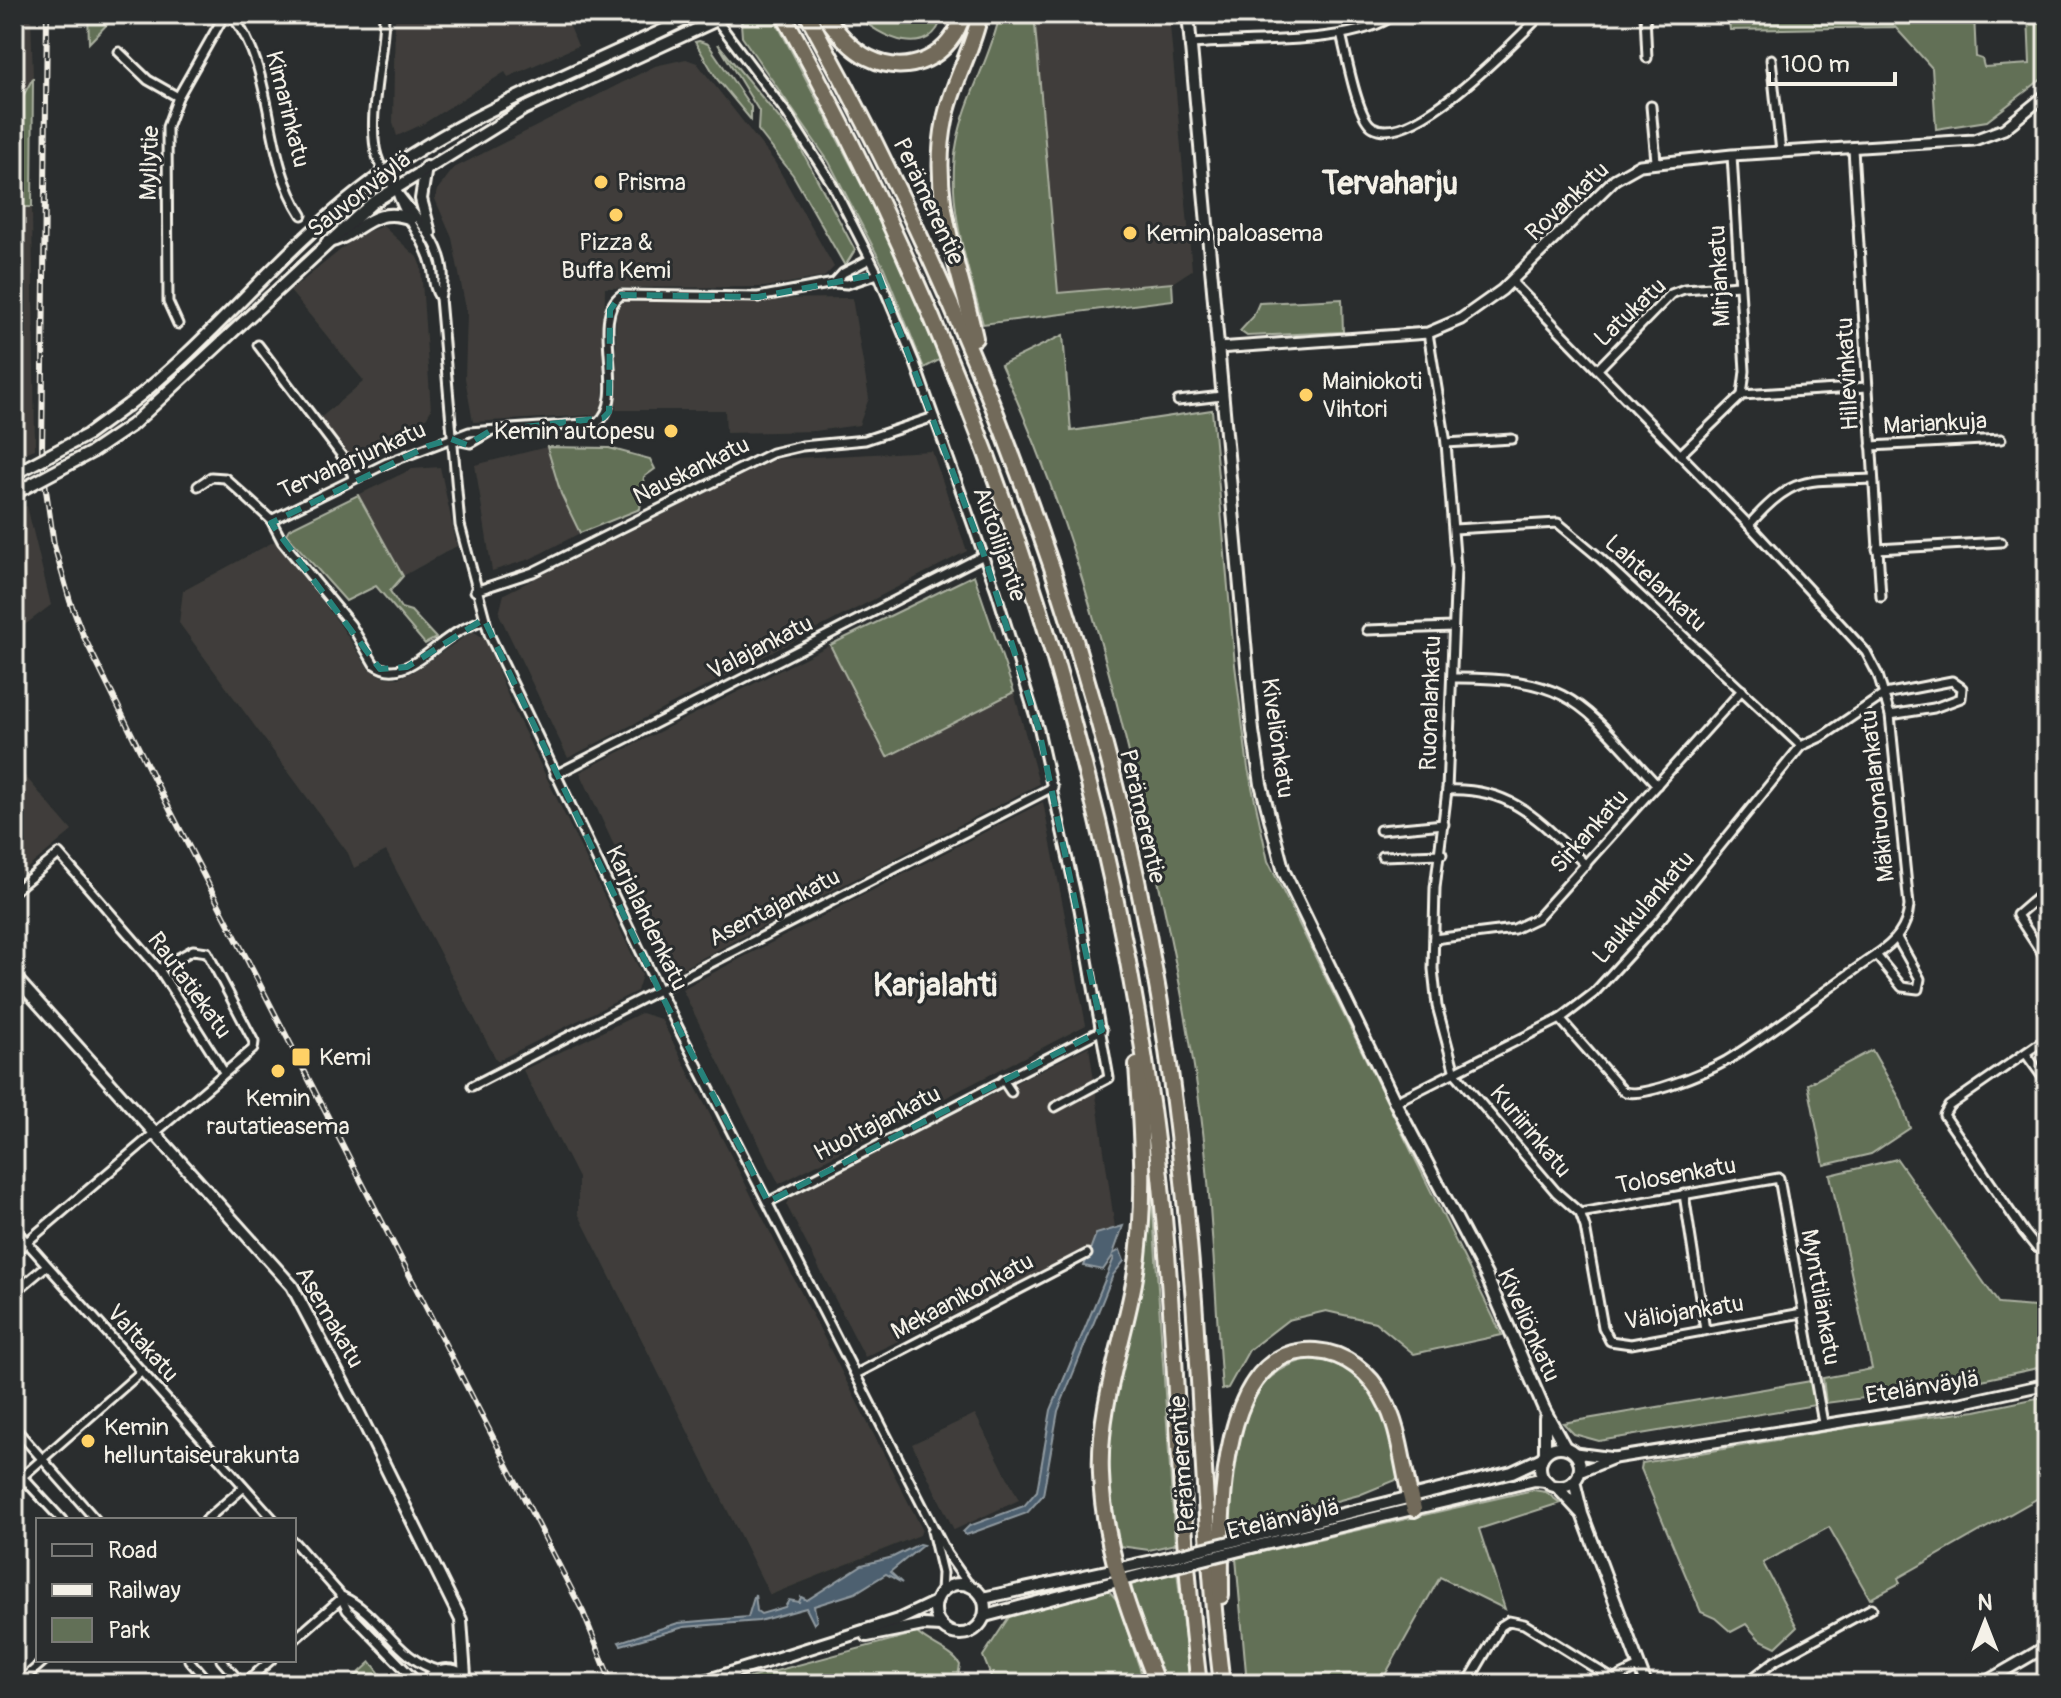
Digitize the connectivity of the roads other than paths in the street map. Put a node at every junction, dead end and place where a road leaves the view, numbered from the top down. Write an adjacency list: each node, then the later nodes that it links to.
1 (225, 14): 22 (street, Myllytie)
2 (231, 14): 31 (street, Kimarinkatu)
3 (384, 14): 29 (street)
4 (697, 14): 29 (main road, Sauvonväylä)
5 (730, 14): 15 (main road, Sauvonväylä)
6 (783, 14): 99 (highway, Perämerentie)
7 (807, 14): 46 (highway, Perämerentie)
8 (824, 14): 9 (highway)
9 (963, 14)
10 (980, 14): 46 (highway)
11 (1188, 14): 17 (main road, Kiveliönkatu)
12 (1395, 14): 16 (street)
13 (1542, 14): 16 (street)
14 (1645, 14): 19 (street)
15 (714, 17): 28 (main road, Sauvonväylä); 35 (street, Autoilijantie)
16 (1341, 34): 17 (street)
17 (1191, 44): 44 (main road, Kiveliönkatu)
18 (119, 52): 22 (street)
19 (1647, 58)
20 (1771, 59): 25 (street)
21 (2047, 94): 24 (street, Rovankatu)
22 (178, 97): 41 (street, Myllytie)
23 (1651, 106): 27 (street)
24 (1853, 149): 25 (street, Rovankatu); 47 (street, Hillevinkatu)
25 (1781, 152): 26 (street, Rovankatu)
26 (1732, 155): 27 (street, Rovankatu); 39 (street, Mirjankatu)
27 (1656, 161): 37 (street, Rovankatu)
28 (426, 167): 30 (main road, Sauvonväylä); 33 (main road)
29 (384, 173): 30 (street); 58 (main road, Sauvonväylä, bridge)
30 (395, 187): 32 (street); 33 (street); 34 (main road, Sauvonväylä)
31 (302, 215)
32 (411, 219): 34 (main road); 40 (street)
33 (430, 233): 40 (street)
34 (327, 242): 62 (main road, Sauvonväylä, bridge)
35 (870, 259): 36 (street, Autoilijantie); 38 (street)
36 (878, 274): 38 (street); 51 (street, Autoilijantie)
37 (1511, 281): 42 (street, Rovankatu); 45 (street, Mäkiruonalankatu)
38 (834, 283): 52 (street, Tervaharjunkatu)
39 (1739, 285): 45 (street, Latukatu); 48 (street, Mirjankatu)
40 (440, 298): 52 (street, Karjalahdenkatu)
41 (178, 324)
42 (1428, 333): 44 (street, Rovankatu); 55 (street, Ruonalankatu)
43 (258, 345): 59 (street)
44 (1218, 348): 49 (main road, Kiveliönkatu)
45 (1598, 369): 57 (street, Mäkiruonalankatu)
46 (980, 370): 176 (highway, Perämerentie)
47 (1868, 387): 48 (street); 56 (street, Hillevinkatu)
48 (1742, 395): 57 (street)
49 (1222, 396): 50 (street); 108 (main road, Kiveliönkatu)
50 (1178, 401)
51 (934, 417): 68 (street, Autoilijantie); 69 (street, Nauskankatu)
52 (451, 439): 59 (street, Tervaharjunkatu); 69 (street, Karjalahdenkatu)
53 (1512, 439): 55 (street)
54 (2001, 439): 56 (street, Mariankuja)
55 (1446, 443): 65 (street, Ruonalankatu)
56 (1871, 446): 60 (street, Hillevinkatu)
57 (1680, 455): 64 (street, Mäkiruonalankatu)
58 (15, 474)
59 (354, 478): 63 (street, Tervaharjunkatu)
60 (1873, 479): 64 (street); 67 (street, Hillevinkatu)
61 (198, 486): 63 (street)
62 (15, 492)
63 (271, 520): 71 (street)
64 (1749, 525): 76 (street, Mäkiruonalankatu)
65 (1454, 529): 72 (street, Ruonalankatu); 75 (street, Lahtelankatu)
66 (2001, 542): 67 (street)
67 (1877, 549): 70 (street, Hillevinkatu)
68 (984, 555): 79 (street, Valajankatu); 81 (street, Autoilijantie)
69 (475, 591): 71 (street, Karjalahdenkatu)
70 (1881, 597)
71 (485, 619): 79 (street, Karjalahdenkatu)
72 (1453, 627): 73 (street); 74 (street, Ruonalankatu)
73 (1367, 630)
74 (1453, 678): 80 (street); 82 (street, Ruonalankatu)
75 (1742, 690): 78 (street, Lahtelankatu); 80 (street, Sirkankatu)
76 (1885, 694): 77 (street, Mäkiruonalankatu); 77 (street); 78 (street, Laukkulankatu)
77 (1890, 715): 90 (street, Mäkiruonalankatu)
78 (1801, 746): 97 (street, Laukkulankatu)
79 (555, 775): 96 (street, Karjalahdenkatu)
80 (1657, 785): 87 (street, Sirkankatu)
81 (1053, 787): 96 (street, Asentajankatu); 98 (street, Autoilijantie)
82 (1447, 790): 83 (street, Ruonalankatu); 87 (street)
83 (1444, 824): 84 (street); 85 (street, Ruonalankatu)
84 (1380, 830)
85 (1442, 854): 86 (street); 91 (street, Ruonalankatu)
86 (1382, 856)
87 (1586, 865): 91 (street, Sirkankatu)
88 (2047, 889): 93 (street)
89 (14, 891): 94 (street, Rautatiekatu)
90 (1897, 938): 92 (street); 92 (street)
91 (1434, 939): 103 (street, Ruonalankatu)
92 (1876, 955): 97 (street)
93 (2047, 961)
94 (159, 969): 102 (street, Rautatiekatu); 102 (street)
95 (14, 976): 110 (main road, Asemakatu)
96 (659, 990): 106 (street, Asentajankatu); 113 (street, Karjalahdenkatu)
97 (1560, 1019): 103 (street, Laukkulankatu)
98 (1102, 1030): 104 (street, Huoltajankatu); 109 (street, Autoilijantie)
99 (1141, 1038): 149 (highway); 175 (highway, Perämerentie)
100 (2047, 1038): 101 (street)
101 (2026, 1054): 105 (street); 118 (street)
102 (224, 1072): 110 (street, Rautatiekatu)
103 (1455, 1073): 108 (street, Laukkulankatu); 114 (street, Kuriirinkatu)
104 (1003, 1080): 107 (street); 113 (street, Huoltajankatu)
105 (2047, 1083)
106 (472, 1086)
107 (1011, 1092)
108 (1395, 1102): 127 (main road, Kiveliönkatu)
109 (1055, 1107)
110 (154, 1131): 116 (street, Rautatiekatu); 160 (main road, Asemakatu)
111 (1779, 1178): 112 (street, Tolosenkatu); 122 (street, Mynttilänkatu)
112 (1684, 1194): 114 (street, Tolosenkatu); 123 (street)
113 (768, 1202): 125 (street, Karjalahdenkatu)
114 (1580, 1213): 123 (street, Väliojankatu)
115 (14, 1228): 116 (street, Valtakatu)
116 (26, 1242): 117 (street, Rautatiekatu); 120 (street, Valtakatu)
117 (14, 1253)
118 (2047, 1253)
119 (1087, 1254): 125 (street, Mekaanikonkatu)
120 (46, 1266): 121 (street); 124 (street, Valtakatu)
121 (14, 1293)
122 (1802, 1313): 123 (street, Väliojankatu); 128 (street, Mynttilänkatu)
123 (1705, 1330)
124 (142, 1371): 133 (street); 139 (street, Valtakatu)
125 (856, 1374): 147 (street, Karjalahdenkatu)
126 (2047, 1384): 128 (street, Etelänväylä)
127 (1544, 1409): 130 (main road, Kiveliönkatu); 131 (main road, Kiveliönkatu)
128 (1823, 1423): 132 (street, Etelänväylä)
129 (14, 1427): 133 (street)
130 (1570, 1450): 131 (main road); 132 (street, Etelänväylä); 135 (main road)
131 (1544, 1455): 137 (main road); 141 (main road, Etelänväylä)
132 (1614, 1458): 135 (street, Etelänväylä)
133 (42, 1459): 136 (street); 144 (street)
134 (14, 1468): 136 (street)
135 (1577, 1476): 140 (main road); 142 (main road)
136 (22, 1477): 138 (street); 143 (street)
137 (1546, 1481): 140 (main road); 141 (main road, Etelänväylä)
138 (14, 1484)
139 (244, 1487): 145 (street); 146 (street, Valtakatu)
140 (1557, 1487): 142 (main road)
141 (1412, 1503): 149 (main road, Etelänväylä, bridge); 176 (highway)
142 (1582, 1514): 165 (main road)
143 (60, 1518)
144 (94, 1518)
145 (208, 1518)
146 (272, 1518)
147 (930, 1521): 150 (street, Karjalahdenkatu); 152 (street, Karjalahdenkatu)
148 (296, 1544): 151 (street)
149 (1119, 1574): 153 (main road, Etelänväylä); 155 (main road, Etelänväylä); 174 (highway)
150 (969, 1585): 152 (main road); 153 (main road)
151 (343, 1597): 157 (street); 166 (street); 172 (street)
152 (938, 1597): 156 (main road); 158 (main road)
153 (983, 1598): 155 (main road)
154 (1872, 1608): 179 (street)
155 (985, 1616): 156 (main road)
156 (941, 1626): 158 (main road)
157 (296, 1638)
158 (826, 1645): 173 (main road)
159 (2047, 1646): 180 (street)
160 (461, 1657): 166 (main road); 167 (main road, Asemakatu)
161 (43, 1662): 169 (street)
162 (191, 1662): 170 (street)
163 (223, 1662): 171 (street)
164 (269, 1662): 171 (street)
165 (1639, 1667): 168 (street); 178 (main road)
166 (445, 1670): 167 (main road); 172 (main road)
167 (468, 1680)
168 (1608, 1681): 177 (street)
169 (18, 1684)
170 (210, 1684)
171 (243, 1684)
172 (422, 1684)
173 (696, 1684)
174 (1157, 1684)
175 (1199, 1684)
176 (1224, 1684)
177 (1467, 1684)
178 (1646, 1684)
179 (1745, 1684)
180 (1982, 1684)

